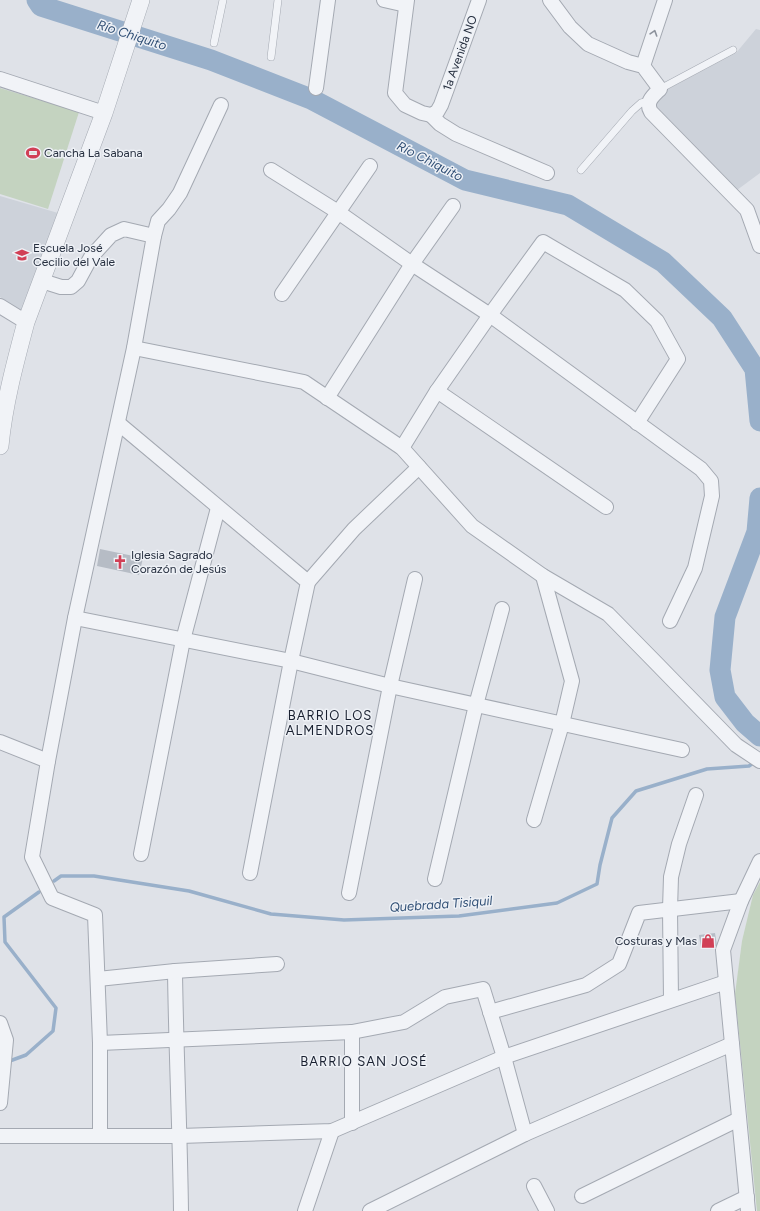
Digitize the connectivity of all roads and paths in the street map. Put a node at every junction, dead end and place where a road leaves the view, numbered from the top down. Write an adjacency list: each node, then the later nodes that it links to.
1 (141, 0): 20 (street)
2 (223, 0): 10 (lane)
3 (278, 0): 12 (lane)
4 (328, 0): 15 (street)
5 (384, 0): 9 (street)
6 (479, 0): 19 (street, 1a Avenida NO)
7 (550, 0): 13 (street)
8 (665, 0): 13 (street, one-way to 8)
9 (407, 3): 19 (street)
10 (214, 43)
11 (733, 50): 16 (lane)
12 (271, 57)
13 (644, 66): 16 (street)
14 (0, 79): 20 (street)
15 (316, 88)
16 (660, 89): 17 (street)
17 (649, 101): 23 (lane); 28 (street)
18 (221, 105): 27 (street)
19 (436, 110): 24 (street)
20 (104, 113): 30 (street)
21 (370, 166): 26 (street)
22 (272, 170): 26 (street)
23 (581, 170)
24 (547, 173)
25 (453, 206): 29 (street)
26 (338, 212): 29 (street); 31 (street)
27 (154, 236): 30 (street); 35 (street)
28 (760, 246)
29 (412, 264): 33 (street); 37 (street)
30 (42, 281): 34 (street)
31 (282, 294)
32 (0, 306): 34 (street)
33 (490, 315): 36 (street); 39 (street); 39 (street)
34 (26, 322): 40 (street)
35 (134, 348): 37 (street); 38 (street)
36 (437, 391): 42 (street); 44 (street)
37 (327, 398): 42 (street)
38 (118, 423): 45 (street); 50 (street)
39 (637, 423): 51 (street)
40 (1, 425): 41 (street)
41 (0, 446)
42 (402, 448): 43 (street)
43 (419, 467): 46 (street); 48 (street)
44 (606, 507)
45 (218, 508): 48 (street); 52 (street)
46 (543, 576): 56 (street); 60 (street)
47 (415, 579): 54 (street)
48 (308, 582): 53 (street)
49 (502, 609): 55 (street)
50 (75, 618): 52 (street); 59 (street)
51 (670, 621)
52 (183, 640): 53 (street); 63 (street)
53 (291, 661): 54 (street); 65 (street)
54 (390, 686): 55 (street); 67 (street)
55 (476, 705): 56 (street); 66 (street)
56 (562, 724): 58 (street); 62 (street)
57 (0, 742): 59 (street)
58 (682, 750)
59 (48, 761): 72 (street)
60 (760, 761)
61 (696, 795): 69 (street)
62 (534, 820)
63 (141, 854)
64 (760, 861): 68 (street)
65 (250, 873)
66 (435, 879)
67 (349, 893)
68 (741, 901): 69 (street); 73 (street)
69 (670, 910): 74 (street); 75 (street)
70 (277, 964): 71 (street)
71 (175, 971): 72 (street); 78 (street)
72 (98, 979): 79 (street)
73 (726, 982): 74 (street); 80 (street)
74 (671, 1000): 81 (street)
75 (490, 1012): 77 (street); 81 (street)
76 (0, 1023): 82 (street)
77 (352, 1032): 78 (street); 84 (street)
78 (176, 1040): 79 (street); 89 (street)
79 (100, 1043): 88 (street)
80 (732, 1044): 83 (street); 86 (street)
81 (504, 1057): 84 (street); 86 (street)
82 (0, 1102)
83 (739, 1120): 91 (street); 92 (street)
84 (352, 1123): 85 (street)
85 (332, 1131): 89 (street); 94 (street)
86 (525, 1134): 95 (street)
87 (0, 1136): 88 (street)
88 (100, 1136): 89 (street)
89 (180, 1136): 93 (street)
90 (534, 1186): 96 (street)
91 (582, 1196)
92 (746, 1197): 97 (street); 98 (street)
93 (181, 1211)
94 (305, 1211)
95 (370, 1211)
96 (547, 1211)
97 (718, 1211)
98 (748, 1211)

